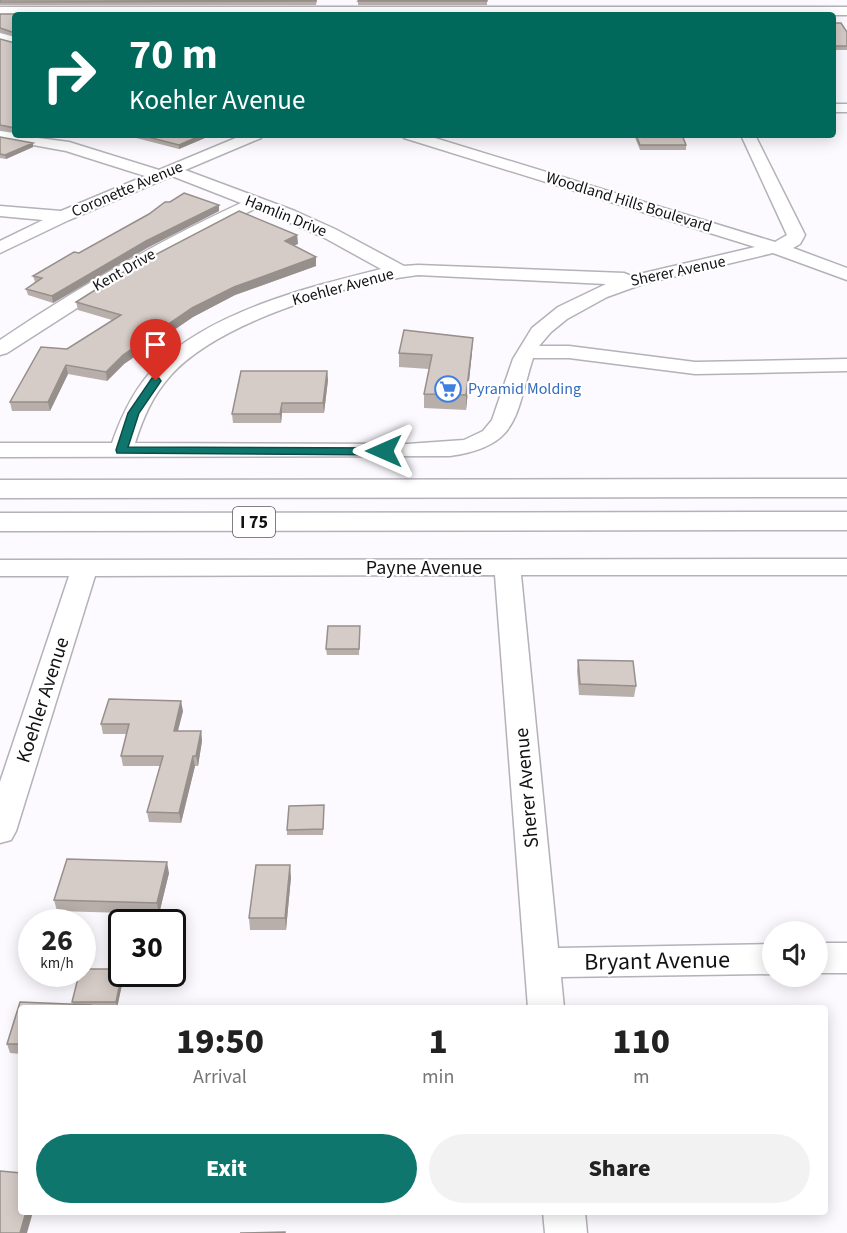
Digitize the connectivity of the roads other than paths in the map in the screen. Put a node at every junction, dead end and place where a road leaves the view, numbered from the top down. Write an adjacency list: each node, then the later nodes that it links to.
1 (842, 0): 2 (street)
2 (847, 5)
3 (169, 6): 4 (street); 6 (street)
4 (336, 9): 5 (street)
5 (510, 9): 8 (street)
6 (0, 11)
7 (847, 11): 9 (street)
8 (639, 12)
9 (764, 12)
10 (17, 138): 14 (street, Hamlin Drive)
11 (249, 138): 14 (street, Coronette Avenue)
12 (419, 138): 19 (street, Woodland Hills Boulevard)
13 (749, 138): 19 (street, Sherer Avenue)
14 (165, 172): 15 (street, Hamlin Drive); 17 (street, Coronette Avenue)
15 (254, 203): 20 (street, Hamlin Drive); 23 (street, Kent Drive)
16 (0, 211): 17 (street)
17 (63, 216): 18 (street, Coronette Avenue)
18 (0, 248)
19 (775, 248): 21 (street, Woodland Hills Boulevard); 22 (street, Sherer Avenue)
20 (399, 272): 22 (street, Koehler Avenue); 27 (street, Koehler Avenue)
21 (847, 274)
22 (633, 279): 24 (street, Sherer Avenue)
23 (0, 349)
24 (526, 352): 25 (street); 27 (street, Sherer Avenue)
25 (847, 365)
26 (0, 450): 27 (street)
27 (122, 450)
28 (847, 488): 29 (highway, I 75)
29 (0, 489)
30 (847, 521): 31 (highway, I 75)
31 (0, 522)
32 (847, 567): 35 (street, Payne Avenue)
33 (0, 568): 34 (street, Payne Avenue)
34 (84, 568): 35 (street, Payne Avenue); 36 (street, Koehler Avenue)
35 (507, 568): 40 (street, Sherer Avenue)
36 (0, 831)
37 (828, 958): 38 (street)
38 (847, 958)
39 (762, 959): 40 (street, Bryant Avenue)
40 (542, 963): 41 (street, Sherer Avenue)
41 (546, 1005)
42 (564, 1215): 43 (street)
43 (566, 1233)

